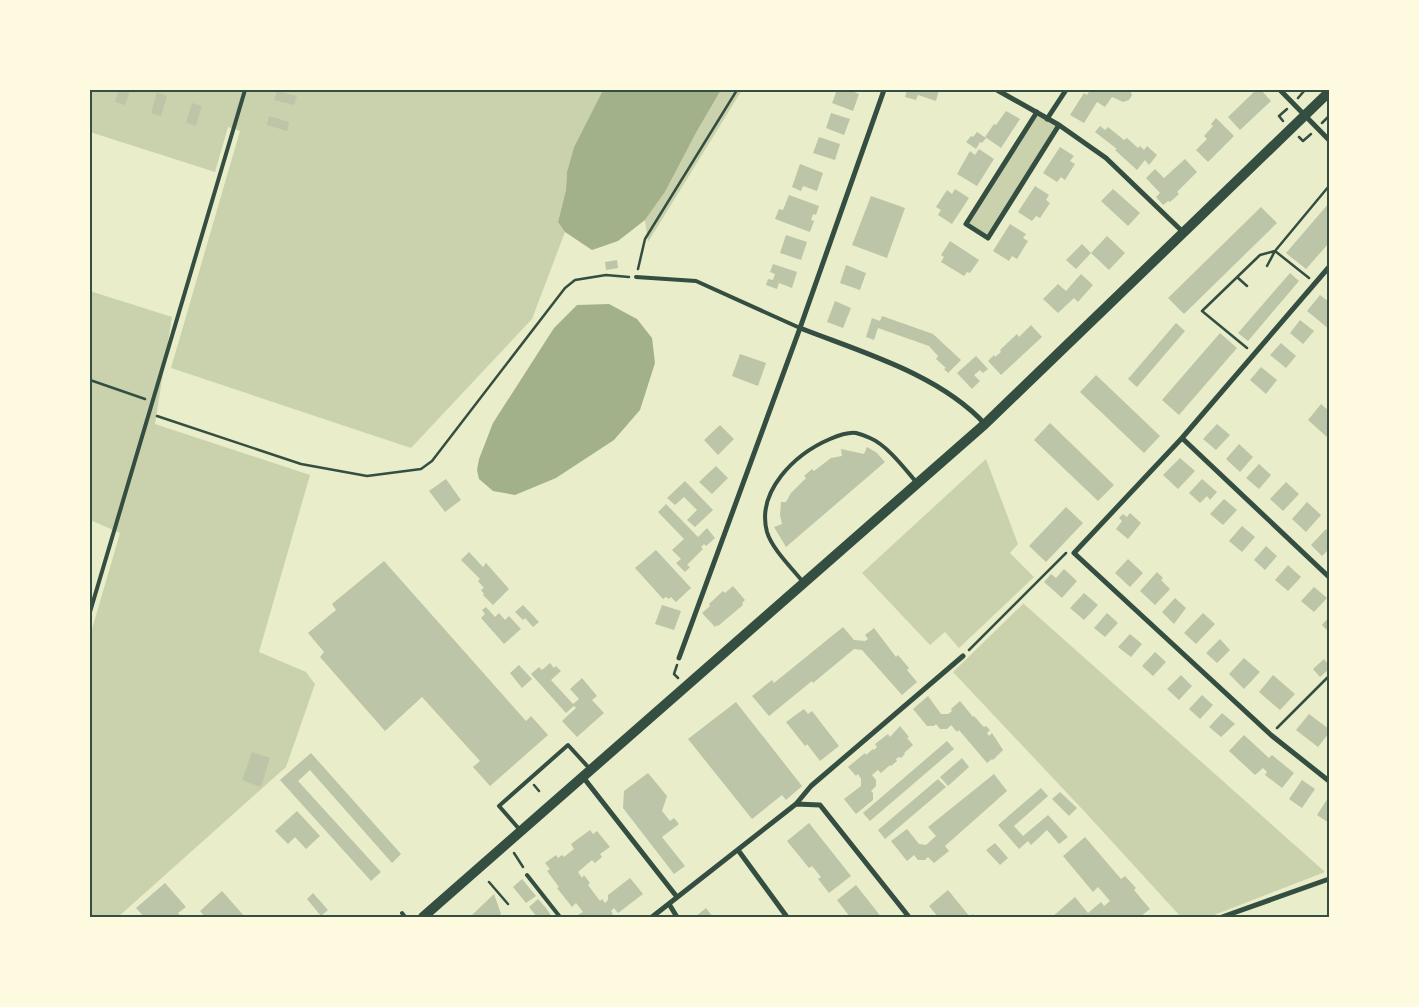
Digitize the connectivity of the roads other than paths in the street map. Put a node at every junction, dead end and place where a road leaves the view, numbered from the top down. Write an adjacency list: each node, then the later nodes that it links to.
1 (245, 90): 21 (lane)
2 (884, 90): 15 (street)
3 (997, 90): 7 (street)
4 (1066, 90): 9 (street)
5 (1280, 90): 8 (street)
6 (1329, 92): 8 (main road)
7 (1037, 112): 9 (street); 10 (street)
8 (1305, 115): 11 (street); 12 (main road)
9 (1047, 119): 10 (street)
10 (1059, 125): 12 (street)
11 (1329, 140)
12 (1184, 233): 16 (main road)
13 (1329, 267): 17 (street)
14 (636, 277): 15 (lane)
15 (800, 328): 16 (street); 23 (street)
16 (985, 424): 18 (main road)
17 (1182, 438): 19 (street); 25 (street)
18 (918, 484): 20 (main road); 20 (lane)
19 (1329, 577)
20 (804, 583): 24 (main road)
21 (90, 612)
22 (963, 656): 26 (street)
23 (679, 658)
24 (587, 774): 27 (main road); 27 (lane); 31 (street)
25 (1329, 781)
26 (796, 804): 28 (street); 38 (street)
27 (521, 831): 33 (main road)
28 (738, 850): 31 (street); 37 (street)
29 (527, 875): 34 (lane)
30 (1329, 879): 39 (street)
31 (677, 897): 32 (street)
32 (669, 904): 35 (street); 36 (street)
33 (423, 917)
34 (560, 917)
35 (652, 917)
36 (677, 917)
37 (787, 917)
38 (909, 917)
39 (1222, 917)

